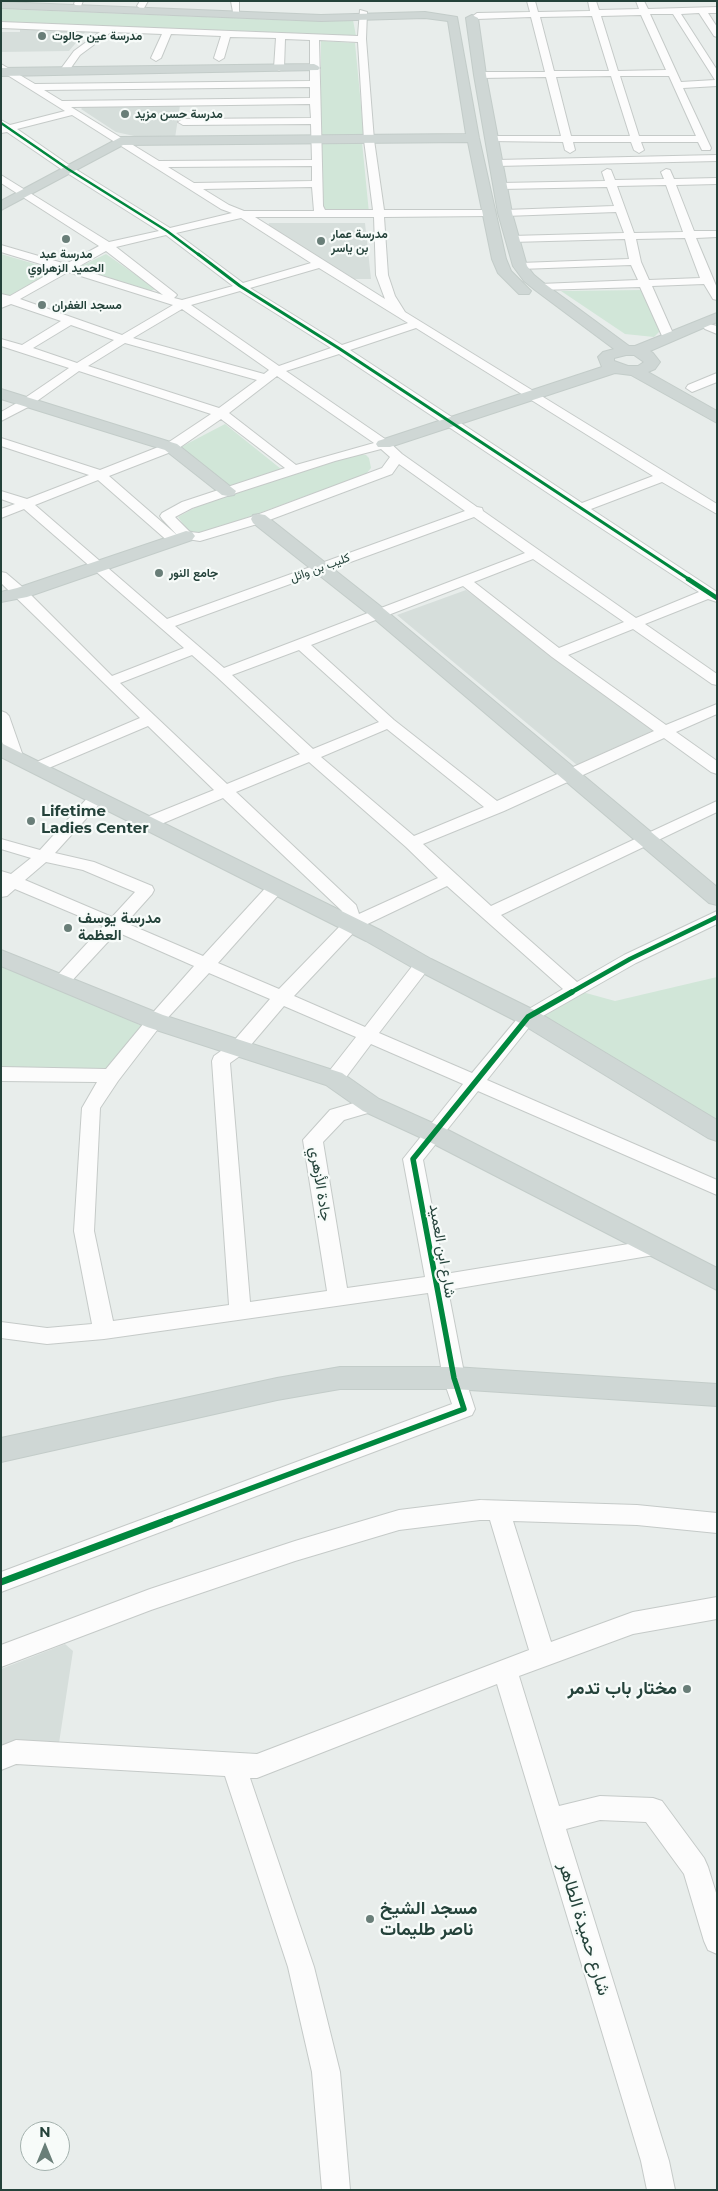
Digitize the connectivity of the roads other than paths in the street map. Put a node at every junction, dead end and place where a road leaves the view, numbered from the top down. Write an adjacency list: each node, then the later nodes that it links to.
1 (14, 1): 6 (main road)
2 (531, 1): 17 (street)
3 (592, 1): 15 (street)
4 (640, 1): 12 (street)
5 (708, 1): 10 (street)
6 (79, 2): 7 (main road)
7 (142, 4): 9 (main road)
8 (1, 5): 16 (main road)
9 (236, 6): 16 (main road)
10 (715, 10): 11 (street)
11 (702, 11): 13 (street); 23 (street)
12 (645, 12): 13 (street); 15 (street); 38 (street)
13 (676, 12): 42 (street)
14 (474, 13): 17 (street); 18 (main road); 39 (main road)
15 (596, 14): 17 (street); 41 (street)
16 (363, 15): 18 (main road); 18 (main road); 26 (street)
17 (535, 16): 40 (street)
18 (450, 19): 55 (main road)
19 (1, 25): 20 (street)
20 (109, 29): 21 (street); 27 (street)
21 (168, 31): 22 (street); 30 (street)
22 (227, 34): 24 (street); 32 (street)
23 (717, 34)
24 (282, 36): 25 (street); 33 (street)
25 (315, 37): 26 (street); 34 (street)
26 (362, 39): 60 (street)
27 (93, 41): 28 (street); 37 (street)
28 (113, 41)
29 (153, 43): 30 (street)
30 (167, 43): 31 (street)
31 (156, 58)
32 (219, 58)
33 (279, 68): 34 (main road); 35 (main road)
34 (314, 68): 44 (street)
35 (189, 69): 37 (main road); 45 (street)
36 (3, 70): 37 (main road); 47 (street)
37 (65, 70)
38 (672, 73): 41 (street); 46 (street)
39 (480, 74): 40 (street); 56 (main road)
40 (550, 74): 41 (street); 57 (street)
41 (614, 74): 58 (street)
42 (717, 78)
43 (717, 83): 46 (street)
44 (314, 84): 45 (street); 48 (street)
45 (187, 85): 47 (street); 49 (street)
46 (678, 85): 59 (street)
47 (34, 87): 50 (street)
48 (315, 101): 49 (street); 52 (street)
49 (185, 103): 50 (street); 53 (street)
50 (62, 104): 51 (street)
51 (74, 112): 54 (street); 61 (street)
52 (316, 121): 53 (street); 62 (street)
53 (183, 122): 63 (street)
54 (4, 128): 72 (street)
55 (473, 138): 60 (main road); 86 (main road)
56 (492, 139): 57 (street); 70 (main road)
57 (568, 139): 58 (street); 68 (street)
58 (635, 139): 59 (street); 67 (street)
59 (702, 139): 64 (street)
60 (370, 140): 62 (main road); 89 (street)
61 (121, 141): 63 (main road); 71 (street); 72 (main road)
62 (316, 141): 63 (main road); 69 (street)
63 (181, 142)
64 (714, 158): 65 (street); 73 (street)
65 (660, 160): 67 (street); 76 (street)
66 (603, 161): 67 (street); 68 (street); 77 (street)
67 (642, 161)
68 (574, 162): 70 (street)
69 (317, 163): 71 (street); 78 (street)
70 (496, 163): 80 (main road)
71 (159, 164): 79 (street)
72 (68, 169): 81 (main road); 90 (street)
73 (717, 169)
74 (1, 178): 81 (street)
75 (717, 181): 76 (street)
76 (670, 182): 77 (street); 91 (street)
77 (612, 183): 80 (street); 84 (street)
78 (318, 184): 79 (street); 85 (street)
79 (192, 186): 83 (street)
80 (501, 186): 87 (main road)
81 (23, 194): 82 (main road); 95 (street)
82 (1, 206)
83 (225, 207): 85 (street); 88 (street)
84 (620, 209): 87 (street); 93 (street)
85 (320, 210): 88 (street); 89 (street)
86 (490, 213): 89 (street); 104 (main road)
87 (505, 213): 94 (main road)
88 (243, 214): 90 (street); 98 (street)
89 (379, 214): 108 (street)
90 (167, 231): 95 (street); 103 (street)
91 (689, 234): 92 (street); 93 (street); 101 (street)
92 (717, 234)
93 (630, 236): 94 (street); 97 (street)
94 (511, 239): 99 (main road)
95 (107, 246): 100 (street); 107 (street)
96 (1, 248): 100 (street)
97 (635, 262): 99 (street); 102 (street)
98 (320, 264): 103 (street); 108 (street)
99 (520, 266): 104 (main road)
100 (68, 267): 106 (street); 107 (street)
101 (707, 281): 102 (street); 105 (street)
102 (643, 283): 104 (street); 112 (street)
103 (240, 286): 107 (street); 115 (street)
104 (536, 293): 116 (main road)
105 (717, 297)
106 (5, 300): 109 (street)
107 (182, 304): 113 (street); 120 (street)
108 (404, 316): 110 (street)
109 (69, 322): 113 (street); 114 (street)
110 (417, 324): 115 (street); 125 (street)
111 (715, 325): 112 (main road); 118 (main road)
112 (668, 338): 116 (main road)
113 (122, 339): 119 (street); 122 (street)
114 (9, 347): 119 (street)
115 (340, 349): 120 (street); 131 (street)
116 (631, 351): 117 (main road); 118 (main road)
117 (607, 357): 118 (main road); 125 (main road)
118 (645, 365): 123 (main road); 130 (main road)
119 (76, 368): 127 (street); 128 (street)
120 (277, 370): 122 (street); 133 (street)
121 (717, 377): 123 (street)
122 (265, 378): 128 (street)
123 (692, 388): 126 (main road)
124 (1, 394): 127 (main road)
125 (533, 395): 131 (main road); 138 (street)
126 (717, 402)
127 (26, 403): 129 (street); 134 (main road)
128 (221, 413): 134 (street); 136 (street)
129 (1, 417)
130 (717, 418)
131 (449, 422): 133 (main road); 142 (street)
132 (1, 442): 137 (street)
133 (384, 444): 135 (street); 136 (street)
134 (171, 447): 137 (street); 139 (main road)
135 (398, 457): 144 (street); 146 (street)
136 (294, 470): 139 (street)
137 (99, 474): 141 (street); 147 (street)
138 (664, 477): 142 (street); 143 (street)
139 (228, 491): 147 (street)
140 (1, 495): 141 (street)
141 (24, 503): 145 (street); 149 (street)
142 (580, 508): 154 (street)
143 (717, 510)
144 (477, 511): 148 (street); 150 (street, كليب بن وائل)
145 (1, 514)
146 (259, 519): 147 (street); 150 (main road)
147 (181, 538): 149 (main road)
148 (536, 553): 152 (street); 157 (street)
149 (96, 567): 153 (main road); 158 (street)
150 (320, 568): 156 (main road); 158 (street, كليب بن وائل)
151 (1, 576): 153 (street)
152 (465, 581): 156 (street); 161 (street)
153 (21, 592): 155 (main road); 164 (street)
154 (713, 595): 157 (street)
155 (1, 597)
156 (378, 613): 159 (street); 174 (main road)
157 (634, 624): 161 (street); 163 (street)
158 (164, 625): 160 (street)
159 (301, 644): 162 (street); 168 (street)
160 (192, 650): 162 (street); 164 (street)
161 (558, 654): 169 (street)
162 (222, 674): 171 (street)
163 (717, 681)
164 (110, 682): 167 (street)
165 (717, 708): 169 (street)
166 (1, 716): 170 (street)
167 (149, 720): 172 (street); 175 (street)
168 (389, 723): 171 (street); 178 (street)
169 (666, 730): 173 (street); 174 (street)
170 (7, 756): 172 (main road)
171 (311, 756): 175 (street); 181 (street)
172 (38, 767): 176 (main road)
173 (717, 769)
174 (571, 774): 178 (street); 180 (main road)
175 (224, 791): 179 (street); 191 (street)
176 (97, 797): 179 (main road); 183 (street)
177 (717, 806): 180 (street)
178 (495, 808): 181 (street)
179 (148, 823): 186 (main road)
180 (646, 840): 187 (main road); 188 (street)
181 (412, 843): 184 (street)
182 (1, 844): 183 (street)
183 (43, 856): 185 (street); 190 (street)
184 (449, 879): 188 (street); 191 (street)
185 (5, 883): 190 (street)
186 (276, 887): 191 (main road); 193 (street)
187 (717, 898)
188 (489, 914): 196 (street)
189 (717, 917): 196 (street)
190 (116, 925): 193 (street); 195 (street)
191 (351, 925): 194 (main road); 197 (street)
192 (1, 957): 195 (main road)
193 (207, 964): 197 (street); 199 (street)
194 (423, 964): 198 (main road); 200 (street)
195 (61, 982): 199 (main road)
196 (575, 990): 198 (street)
197 (282, 997): 200 (street); 201 (street)
198 (528, 1017): 205 (street); 207 (main road)
199 (155, 1021): 201 (main road); 203 (street)
200 (368, 1034): 204 (street); 205 (street)
201 (238, 1048): 204 (main road); 214 (street)
202 (1, 1074): 203 (street)
203 (111, 1076): 216 (street)
204 (334, 1079): 206 (main road)
205 (475, 1082): 208 (street); 209 (street)
206 (371, 1105): 208 (main road); 213 (street, جادة الأزهري)
207 (717, 1132)
208 (435, 1134): 210 (main road); 212 (street, شارع ابن العميد)
209 (717, 1188)
210 (653, 1248): 211 (main road); 212 (street)
211 (717, 1280)
212 (435, 1284): 213 (street); 217 (street, شارع ابن العميد)
213 (338, 1298): 214 (street)
214 (240, 1311): 216 (street)
215 (1, 1330): 216 (street)
216 (104, 1330)
217 (454, 1378): 218 (main road); 219 (main road); 222 (street, شارع ابن العميد)
218 (717, 1395)
219 (1, 1450)
220 (498, 1510): 221 (street); 224 (street); 225 (street)
221 (717, 1523)
222 (1, 1582)
223 (717, 1608): 225 (street)
224 (1, 1656)
225 (543, 1656): 226 (street)
226 (505, 1670): 228 (street); 229 (street, شارع حميدة الطاهر)
227 (1, 1758): 228 (street)
228 (233, 1764): 231 (street)
229 (551, 1820): 230 (street); 232 (street, شارع حميدة الطاهر)
230 (717, 1941)
231 (336, 2190)
232 (661, 2190)

